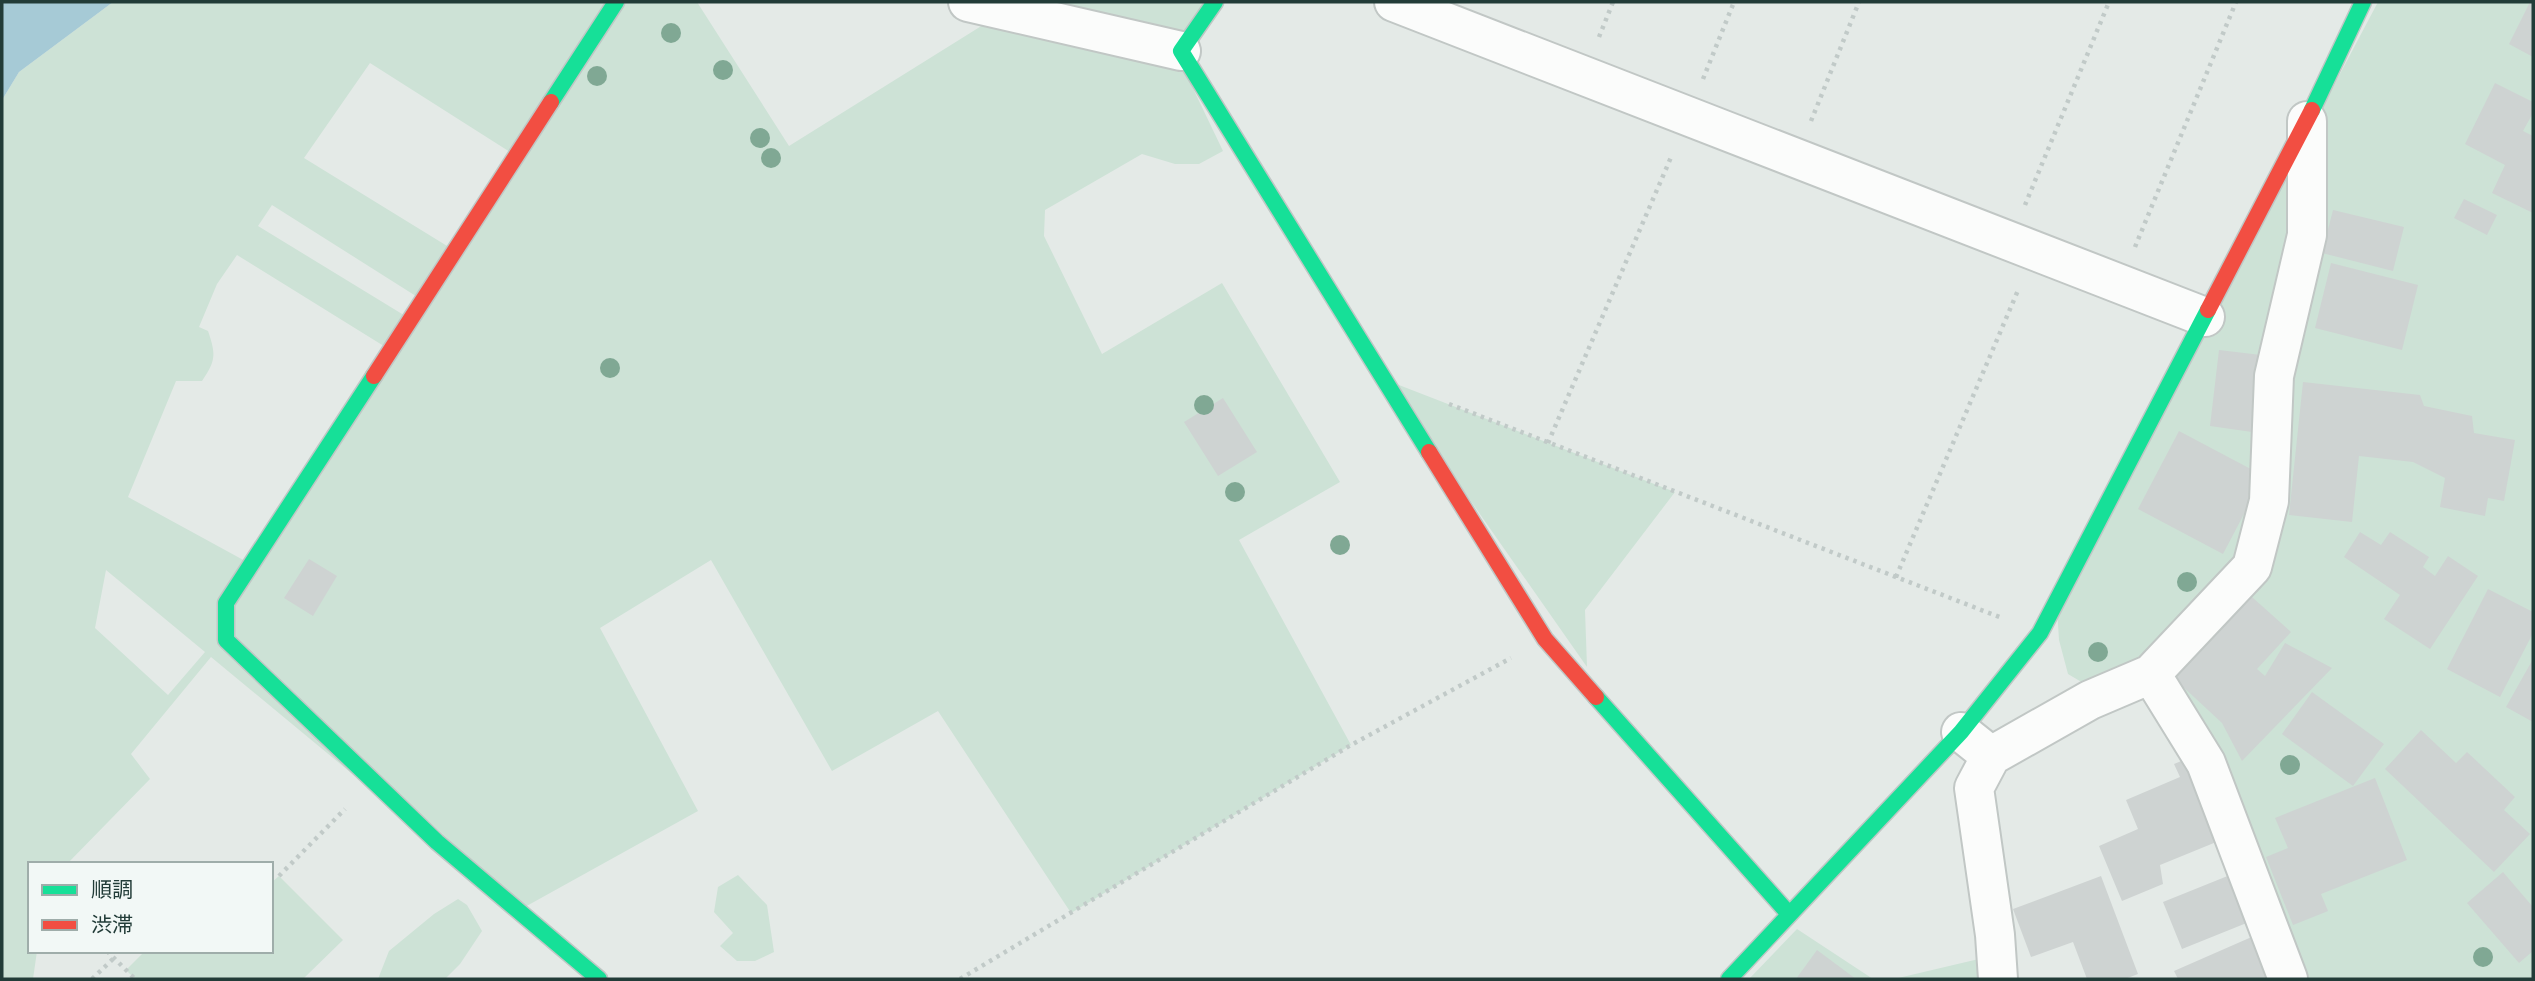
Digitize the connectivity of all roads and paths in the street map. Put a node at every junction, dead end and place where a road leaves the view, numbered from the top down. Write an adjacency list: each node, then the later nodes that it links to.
1 (615, 2): 25 (street)
2 (968, 2): 10 (street)
3 (1215, 2): 10 (street)
4 (1394, 2): 11 (street)
5 (1734, 2): 11 (path)
6 (1859, 2): 13 (path)
7 (2109, 2): 14 (path)
8 (2236, 2): 15 (path)
9 (2363, 2): 12 (street)
10 (1181, 51): 21 (street)
11 (1688, 116): 13 (street); 18 (path)
12 (2307, 121): 16 (street); 22 (street)
13 (1796, 158): 14 (street)
14 (2022, 246): 15 (street); 19 (path)
15 (2120, 284): 16 (street)
16 (2205, 317): 20 (street)
17 (1448, 404): 18 (path)
18 (1548, 443): 19 (path)
19 (1896, 577): 20 (path)
20 (2040, 633): 23 (street)
21 (1545, 639): 27 (street); 33 (path)
22 (2151, 674): 24 (street); 36 (street)
23 (1961, 732): 24 (street); 27 (street)
24 (1991, 756): 35 (street)
25 (374, 780): 26 (path); 32 (street)
26 (279, 876)
27 (1789, 914): 34 (street)
28 (109, 953): 29 (path)
29 (114, 958): 30 (path); 31 (path)
30 (92, 979)
31 (135, 979)
32 (599, 979)
33 (960, 979)
34 (1729, 979)
35 (1998, 979)
36 (2288, 979)

